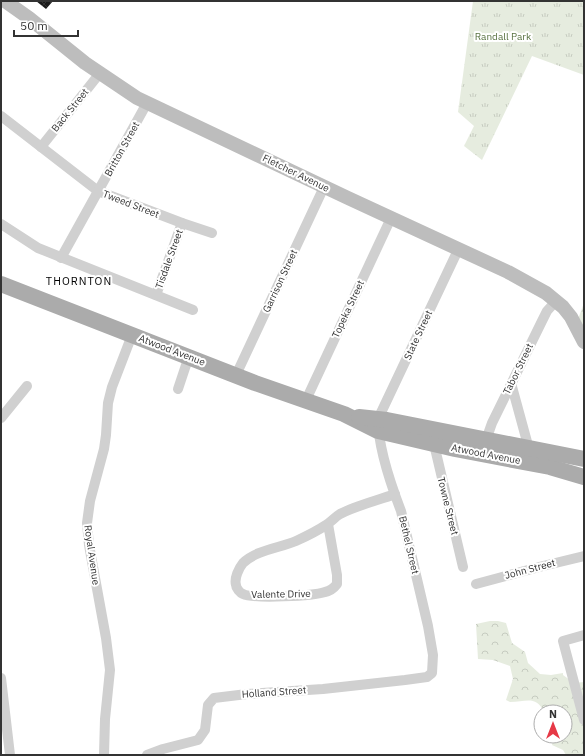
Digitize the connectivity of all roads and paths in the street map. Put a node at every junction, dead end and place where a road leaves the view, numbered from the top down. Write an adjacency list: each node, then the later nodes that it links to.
1 (5, 1): 2 (street, Fletcher Avenue)
2 (100, 73): 3 (street, Fletcher Avenue); 5 (street, Back Street)
3 (147, 103): 6 (street, Fletcher Avenue); 7 (street, Britton Street)
4 (1, 116): 5 (street, Tweed Street)
5 (41, 147): 7 (street, Tweed Street)
6 (324, 187): 8 (street, Fletcher Avenue); 21 (street, Garrison Street)
7 (98, 191): 9 (street, Tweed Street); 13 (street, Britton Street)
8 (391, 218): 12 (street, Fletcher Avenue); 25 (street, Topeka Street)
9 (182, 223): 11 (street, Tweed Street); 15 (street, Tisdale Street)
10 (1, 224): 13 (street)
11 (212, 233)
12 (458, 250): 16 (street, Fletcher Avenue); 27 (street, State Street)
13 (61, 258): 15 (street)
14 (1, 285): 18 (main road, Atwood Avenue)
15 (156, 295): 17 (street)
16 (556, 301): 19 (street, Fletcher Avenue); 22 (street, Tabor Street)
17 (193, 310)
18 (132, 335): 20 (main road, Atwood Avenue); 43 (street, Royal Avenue)
19 (584, 342)
20 (189, 356): 21 (main road, Atwood Avenue); 24 (street)
21 (236, 375): 25 (main road, Atwood Avenue)
22 (511, 383): 28 (street, Tabor Street); 30 (street)
23 (27, 386): 26 (street)
24 (178, 389)
25 (306, 400): 27 (main road, Atwood Avenue)
26 (1, 418)
27 (378, 425): 28 (main road, Atwood Avenue); 29 (main road, Atwood Avenue); 33 (street, Bethel Street)
28 (486, 440): 30 (main road, Atwood Avenue)
29 (434, 444): 32 (main road, Atwood Avenue); 36 (street, Towne Street)
30 (529, 449): 31 (main road, Atwood Avenue)
31 (583, 458)
32 (584, 478)
33 (395, 494): 34 (street, Valente Drive); 39 (street, Bethel Street)
34 (328, 524): 34 (street, Valente Drive)
35 (584, 556): 37 (street, John Street)
36 (463, 567)
37 (476, 584)
38 (584, 635): 41 (street)
39 (432, 673): 44 (street, Holland Street)
40 (1, 678): 42 (street)
41 (584, 720)
42 (10, 755)
43 (104, 755)
44 (147, 755)

